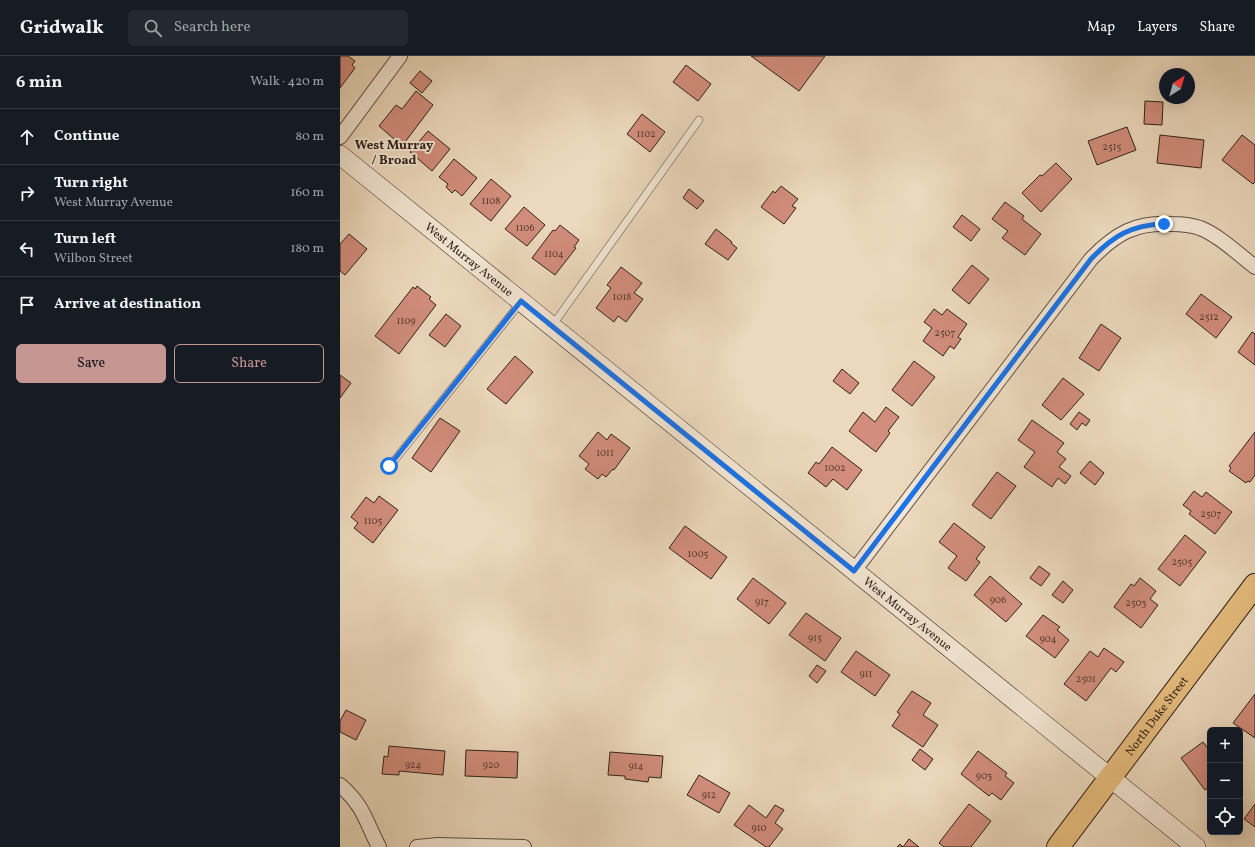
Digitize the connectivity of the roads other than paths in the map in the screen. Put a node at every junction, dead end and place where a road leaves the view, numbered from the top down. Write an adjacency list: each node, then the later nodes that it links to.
1 (400, 56): 3 (street)
2 (699, 120): 7 (lane)
3 (340, 137)
4 (340, 155): 6 (street, West Murray Avenue)
5 (1255, 267): 9 (street)
6 (521, 301): 7 (street, West Murray Avenue); 8 (lane)
7 (552, 326): 9 (street, West Murray Avenue)
8 (389, 466)
9 (854, 571): 11 (street, West Murray Avenue)
10 (1255, 586): 11 (highway, North Duke Street)
11 (1109, 779): 16 (highway, North Duke Street); 17 (street, West Murray Avenue)
12 (340, 785): 13 (street)
13 (379, 847)
14 (417, 847): 15 (street)
15 (524, 847)
16 (1058, 847)
17 (1196, 847)

